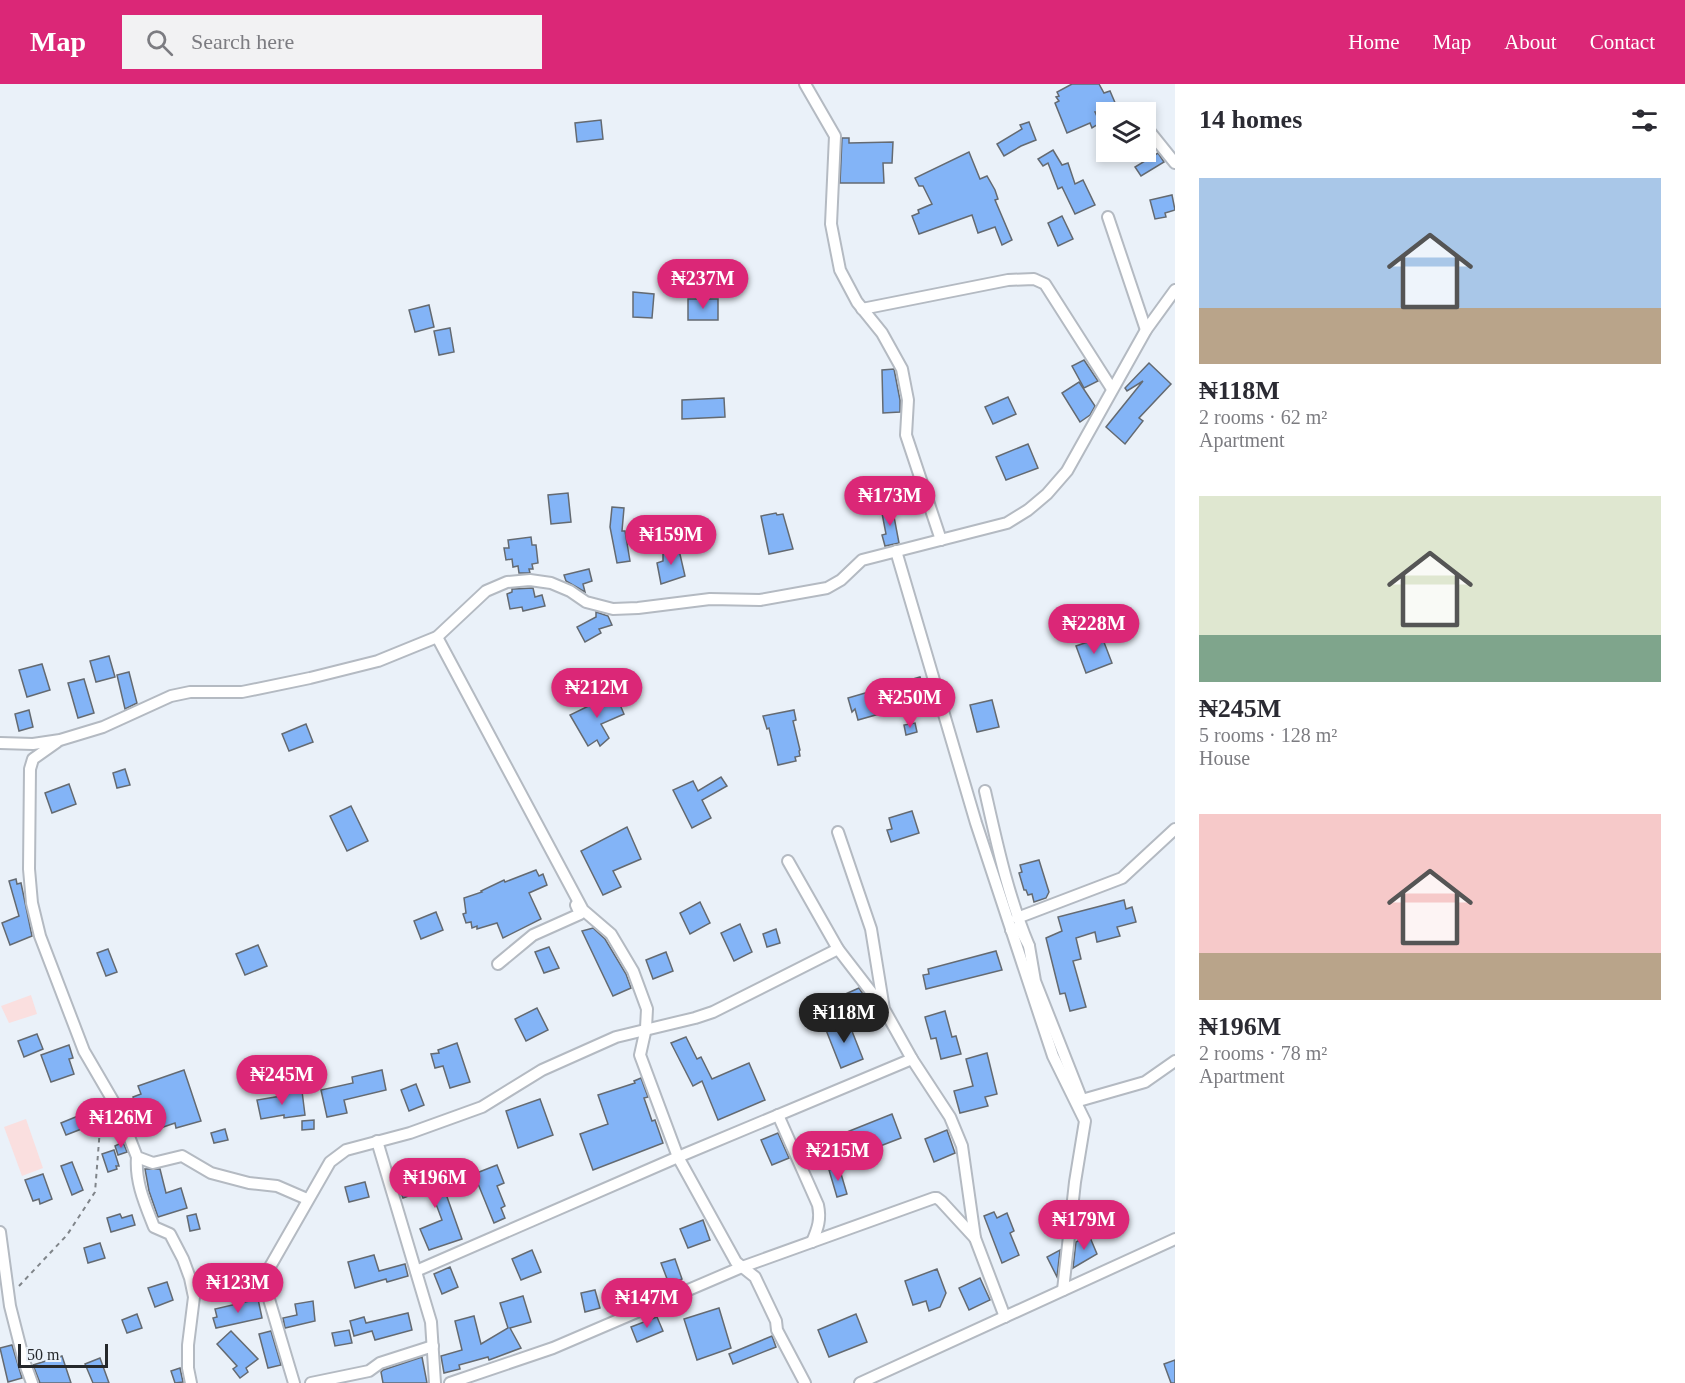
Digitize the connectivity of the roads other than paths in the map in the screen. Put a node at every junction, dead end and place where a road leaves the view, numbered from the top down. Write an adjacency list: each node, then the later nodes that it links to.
1 (805, 84): 6 (street)
2 (1156, 139): 3 (street)
3 (1175, 163)
4 (1108, 217): 7 (street)
5 (1175, 290): 7 (street)
6 (862, 309): 8 (street); 9 (street)
7 (1146, 330): 8 (street)
8 (1112, 389): 9 (street)
9 (942, 540): 10 (street)
10 (896, 551): 11 (street); 20 (street)
11 (437, 637): 12 (street); 18 (street)
12 (60, 740): 13 (street); 30 (street)
13 (0, 743)
14 (985, 791): 19 (street)
15 (1175, 829): 19 (street)
16 (838, 832): 24 (street)
17 (788, 861): 22 (street)
18 (558, 864): 23 (street); 25 (street)
19 (1017, 918): 21 (street)
20 (1011, 930): 21 (street); 39 (street)
21 (1029, 946): 27 (street)
22 (838, 949): 24 (street); 25 (street)
23 (498, 964)
24 (884, 1009): 26 (street)
25 (646, 1028): 29 (street); 31 (street)
26 (912, 1059): 28 (street); 34 (street)
27 (1175, 1060)
28 (778, 1115): 31 (street); 36 (street)
29 (377, 1141): 32 (street); 38 (street)
30 (137, 1157): 32 (street); 43 (street)
31 (678, 1158): 37 (street); 38 (street)
32 (307, 1199): 44 (street)
33 (0, 1234): 42 (street)
34 (975, 1238): 36 (street); 40 (street)
35 (1175, 1239): 39 (street)
36 (812, 1242): 37 (street)
37 (742, 1267): 47 (street); 48 (street)
38 (416, 1271): 41 (street)
39 (1063, 1290): 40 (street)
40 (1005, 1317): 49 (street)
41 (433, 1346): 45 (street); 46 (street)
42 (32, 1383)
43 (191, 1383)
44 (294, 1383)
45 (311, 1383)
46 (435, 1383)
47 (450, 1383)
48 (805, 1383)
49 (860, 1383)

